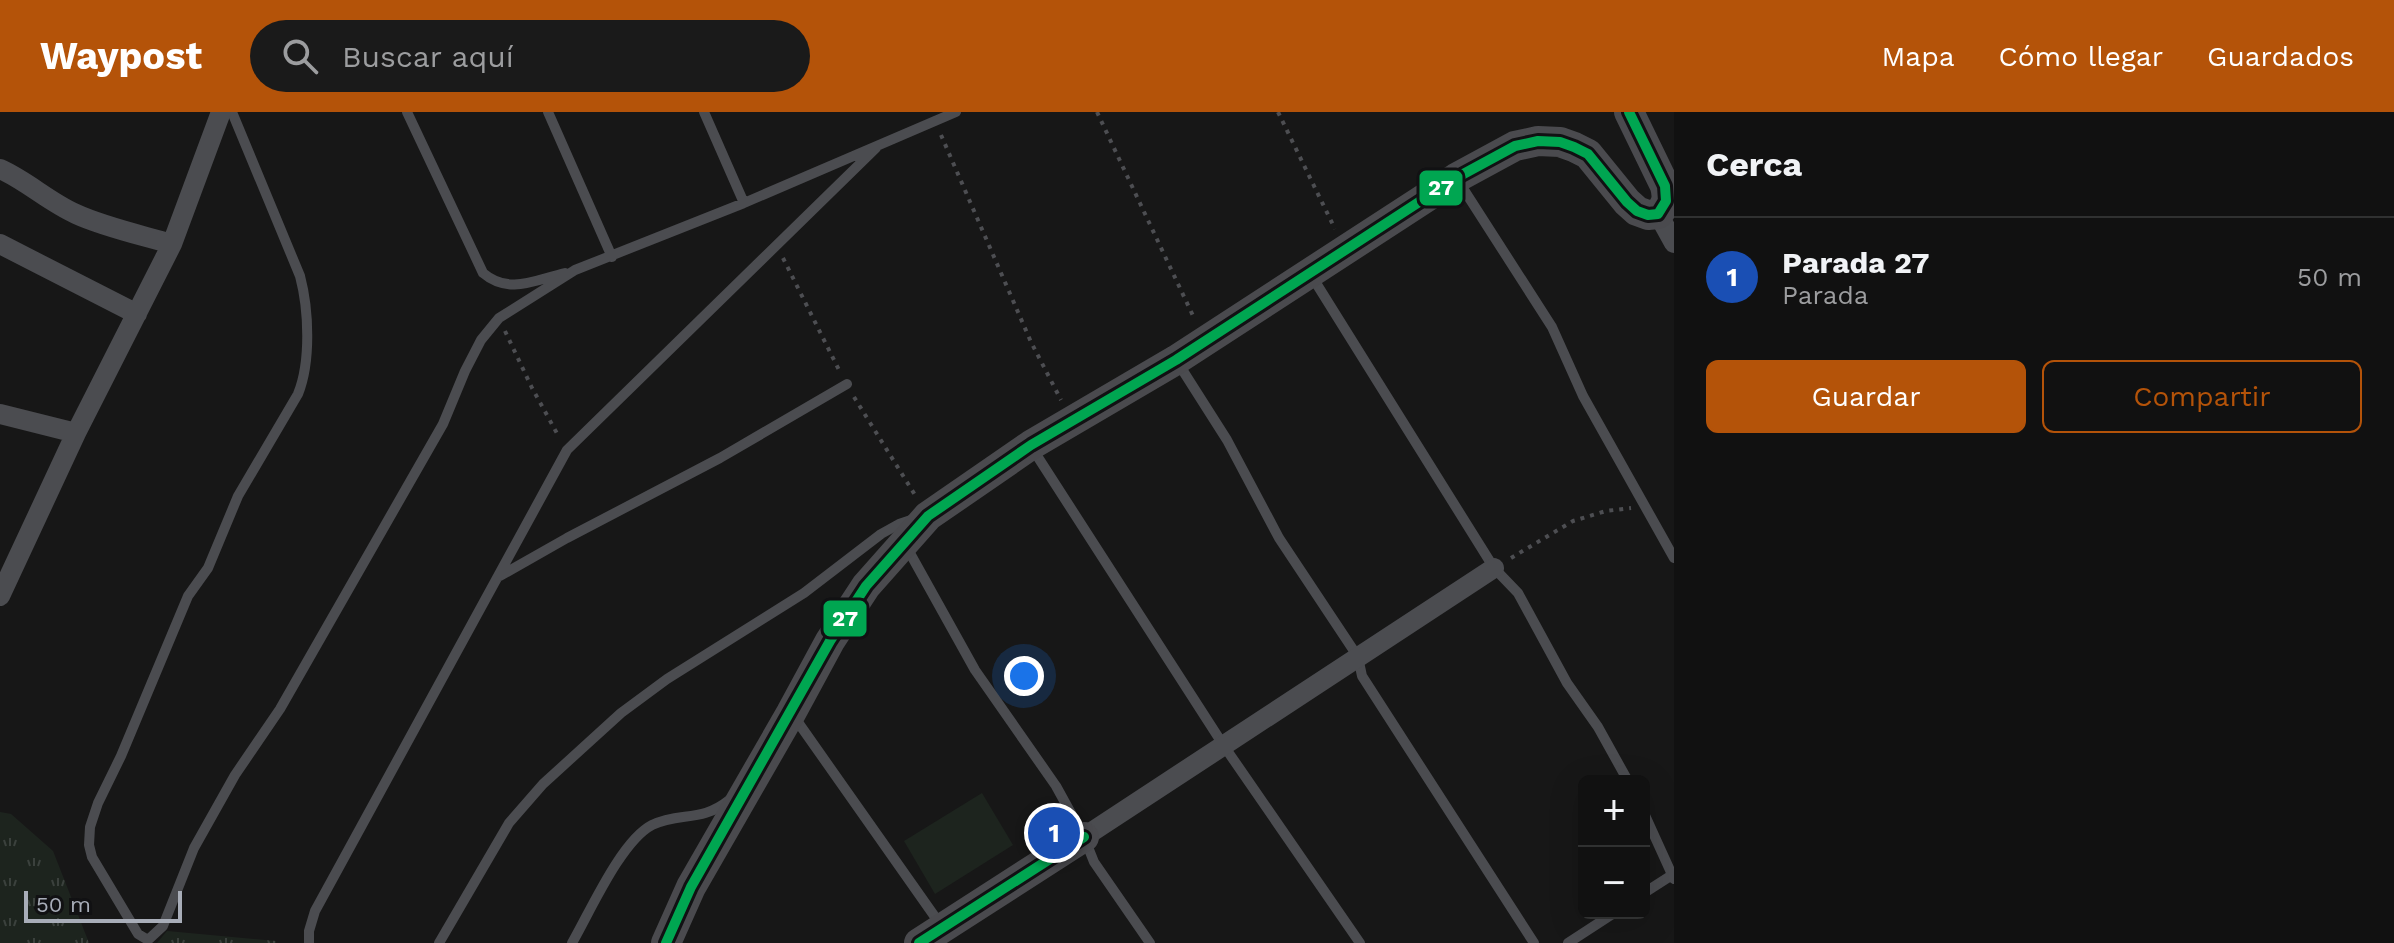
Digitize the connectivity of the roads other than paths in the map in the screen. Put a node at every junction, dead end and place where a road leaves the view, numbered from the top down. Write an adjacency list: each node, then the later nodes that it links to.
1 (221, 112): 15 (street)
2 (232, 112): 17 (lane)
3 (407, 112): 17 (lane)
4 (548, 112): 16 (lane)
5 (704, 112): 11 (lane)
6 (956, 112): 8 (lane)
7 (1629, 112): 12 (street)
8 (882, 143): 11 (lane); 29 (lane)
9 (0, 169): 15 (street)
10 (1456, 178): 12 (street); 18 (street); 27 (lane)
11 (744, 203): 16 (lane)
12 (1658, 214): 13 (street)
13 (1674, 243)
14 (0, 244): 19 (street)
15 (172, 244): 19 (street)
16 (612, 257): 17 (lane)
17 (575, 270)
18 (1310, 273): 20 (street); 28 (lane)
19 (137, 314): 23 (street)
20 (1176, 360): 24 (street); 31 (lane)
21 (847, 384): 29 (lane)
22 (0, 414): 23 (street)
23 (76, 433): 30 (street)
24 (1031, 445): 25 (street); 33 (lane)
25 (928, 516): 26 (street); 43 (lane)
26 (903, 541): 32 (street); 37 (lane)
27 (1674, 558)
28 (1494, 568): 31 (street); 34 (lane)
29 (499, 577): 42 (lane)
30 (0, 596)
31 (1358, 657): 33 (street); 48 (lane)
32 (791, 713): 35 (street); 41 (lane)
33 (1224, 746): 37 (street); 47 (lane)
34 (1625, 775)
35 (754, 778): 44 (lane); 45 (street)
36 (1650, 826): 38 (lane)
37 (1084, 837): 41 (street); 46 (lane)
38 (1673, 877): 39 (lane)
39 (1650, 890)
40 (1605, 919): 49 (lane)
41 (938, 938)
42 (309, 943)
43 (439, 943)
44 (572, 943)
45 (666, 943)
46 (1150, 943)
47 (1360, 943)
48 (1534, 943)
49 (1568, 943)

